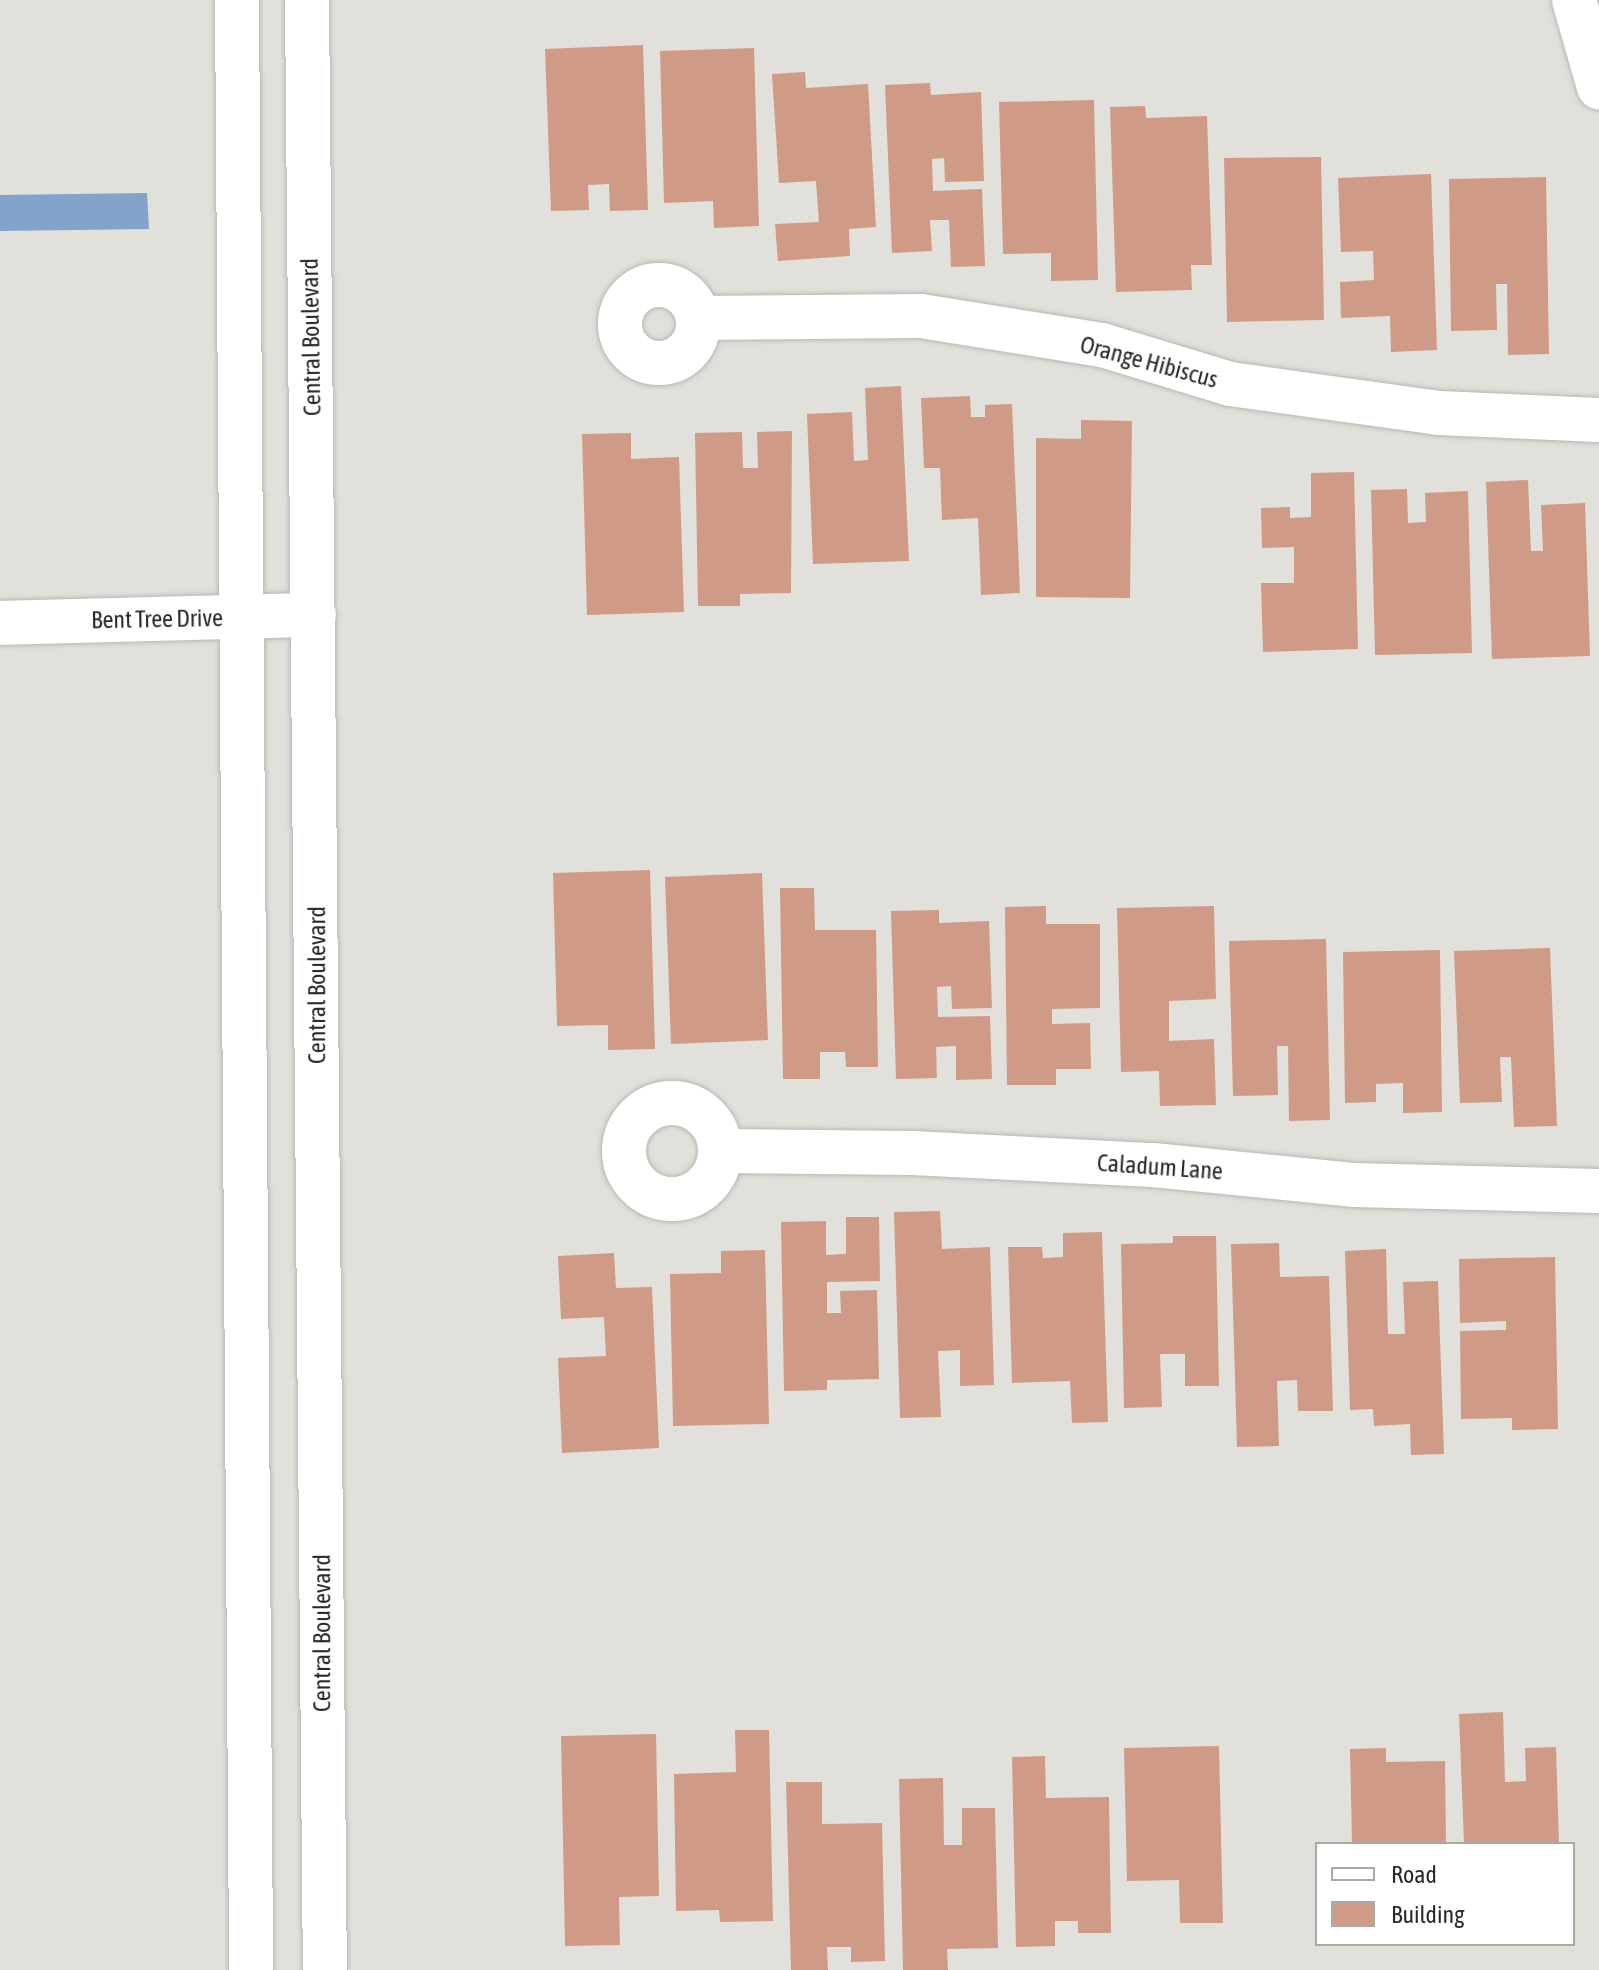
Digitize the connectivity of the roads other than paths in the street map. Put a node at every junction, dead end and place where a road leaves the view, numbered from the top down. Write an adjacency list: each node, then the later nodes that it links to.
1 (237, 0): 8 (street)
2 (307, 0): 7 (street, Central Boulevard)
3 (1574, 0): 4 (street)
4 (1599, 87)
5 (698, 318): 6 (street, Orange Hibiscus)
6 (1599, 420)
7 (314, 615): 8 (street, Bent Tree Drive); 13 (street, Central Boulevard)
8 (242, 618): 9 (street, Bent Tree Drive); 12 (street)
9 (0, 623)
10 (721, 1151): 11 (street, Caladum Lane)
11 (1599, 1191)
12 (251, 1970)
13 (325, 1970)

